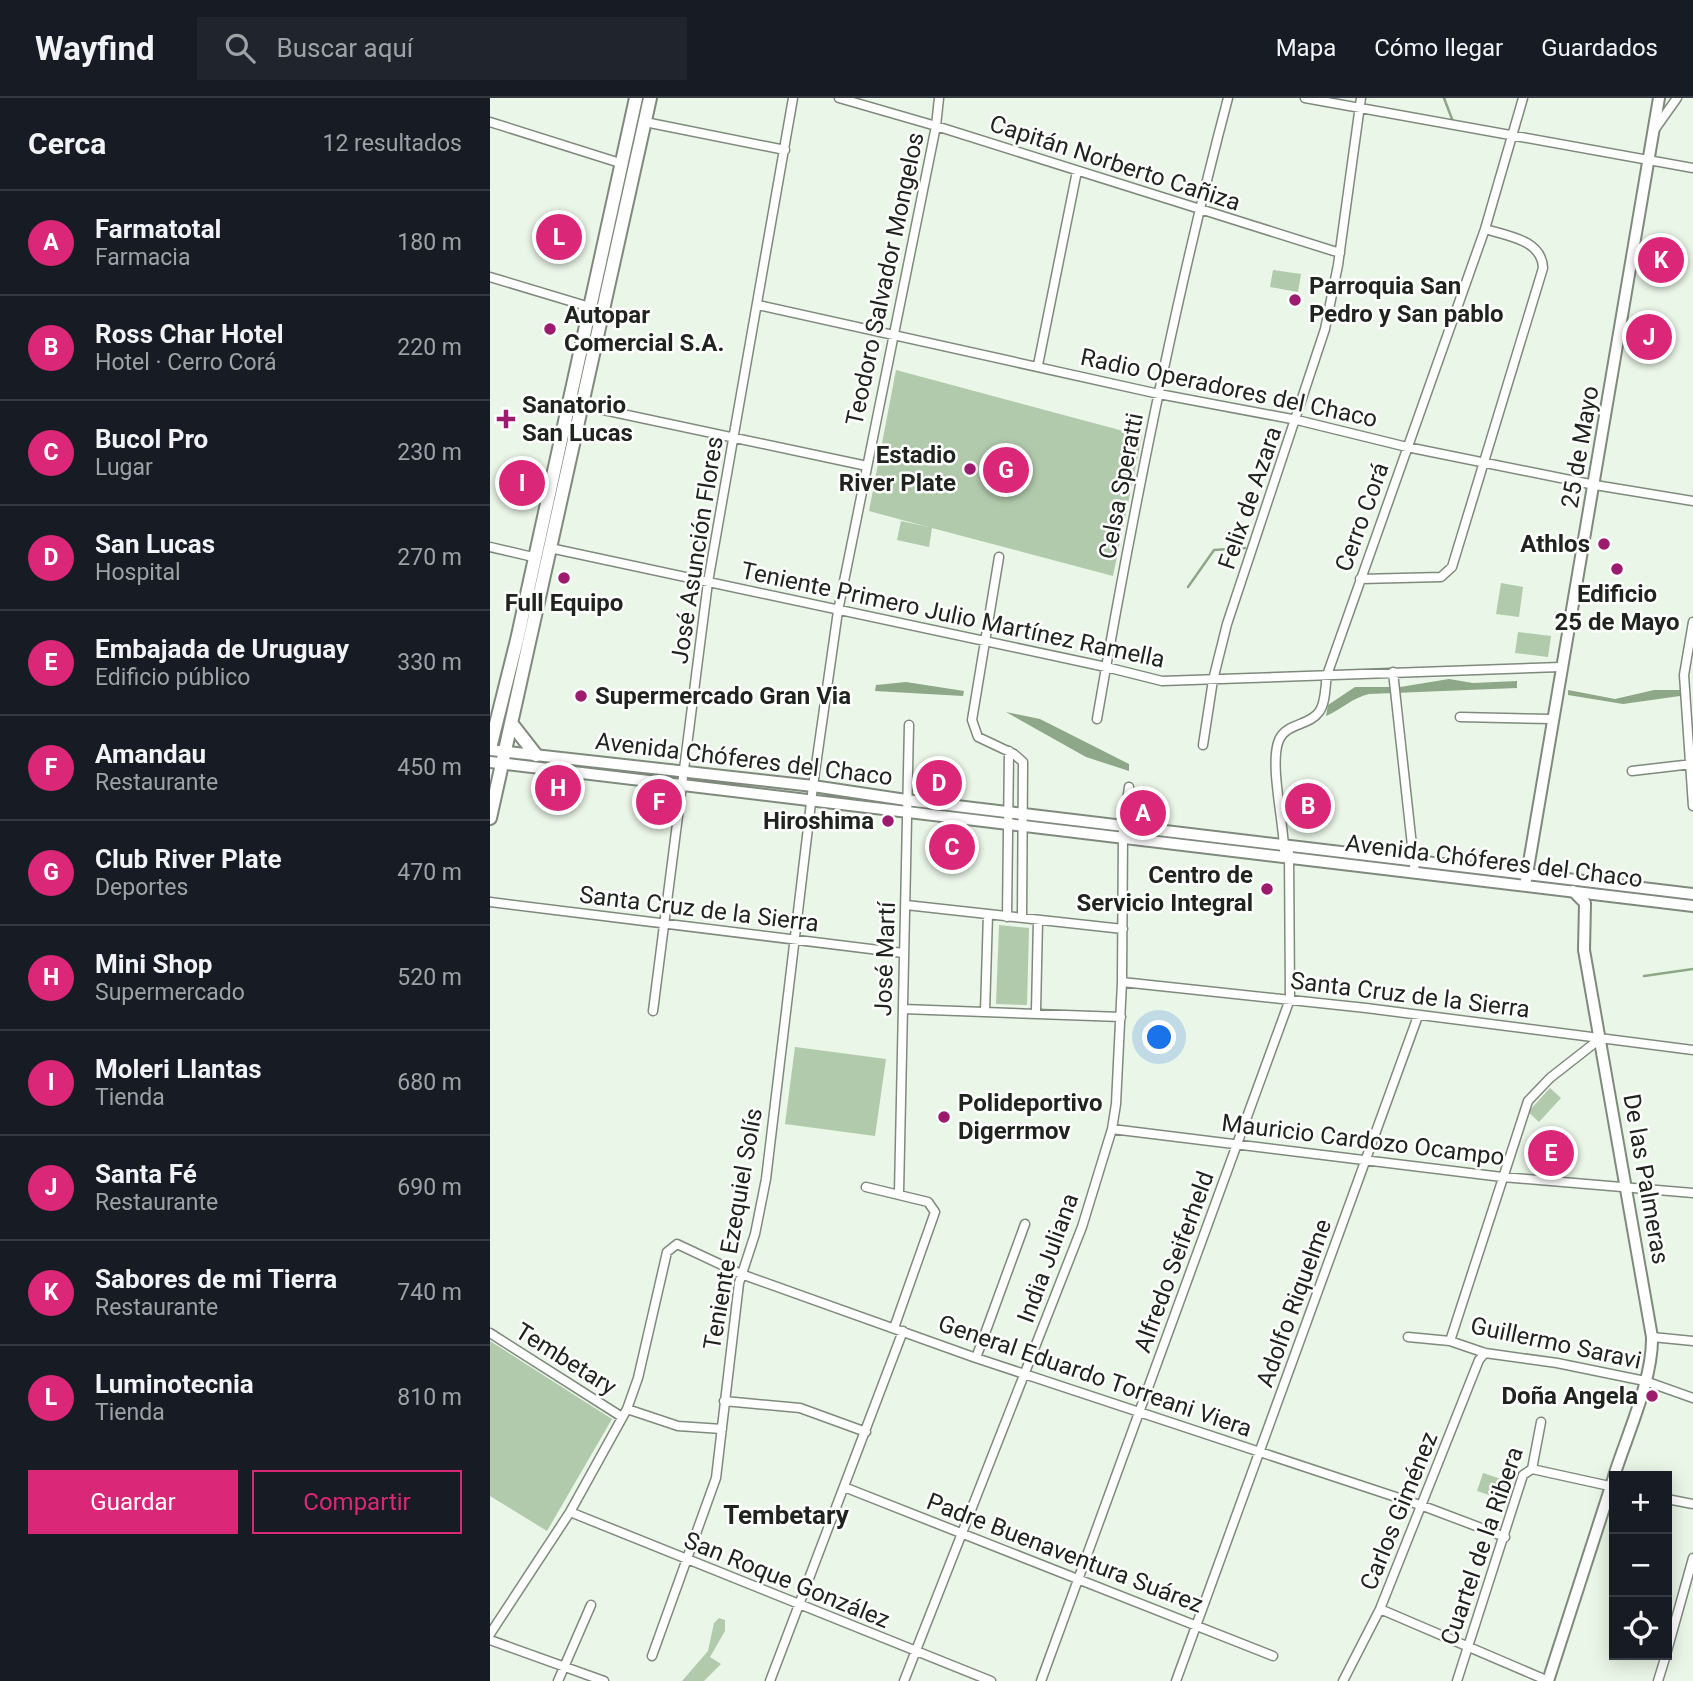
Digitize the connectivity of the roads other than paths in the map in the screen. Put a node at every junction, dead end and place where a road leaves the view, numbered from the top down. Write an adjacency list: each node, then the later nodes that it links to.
1 (636, 98): 20 (highway)
2 (650, 98): 13 (highway)
3 (793, 98): 18 (street, José Asunción Flores)
4 (838, 98): 15 (street, Capitán Norberto Cañiza)
5 (939, 98): 15 (street, Teodoro Salvador Mongelos)
6 (1227, 98): 23 (street, Celsa Speratti)
7 (1305, 98): 12 (street)
8 (1361, 98): 12 (street, Felix de Azara)
9 (1524, 98): 17 (street, Cerro Corá)
10 (1659, 98): 16 (main road, 25 de Mayo)
11 (1677, 98): 16 (street)
12 (1359, 108): 17 (street); 25 (street, Felix de Azara)
13 (645, 122): 18 (street); 29 (highway)
14 (490, 123): 20 (street)
15 (936, 125): 22 (street, Capitán Norberto Cañiza); 30 (street, Teodoro Salvador Mongelos)
16 (1655, 129): 19 (main road, 25 de Mayo)
17 (1512, 136): 19 (street); 24 (street, Cerro Corá)
18 (785, 150): 27 (street, José Asunción Flores)
19 (1650, 161): 21 (street); 40 (main road, 25 de Mayo)
20 (620, 163): 28 (highway)
21 (1693, 168)
22 (1077, 171): 23 (street, Capitán Norberto Cañiza); 31 (street)
23 (1198, 210): 25 (street, Capitán Norberto Cañiza); 32 (street, Celsa Speratti)
24 (1485, 229): 37 (street, Cerro Corá); 38 (street)
25 (1340, 253): 35 (street, Felix de Azara)
26 (490, 276): 28 (street)
27 (758, 305): 30 (street, Radio Operadores del Chaco); 36 (street, José Asunción Flores)
28 (589, 307): 29 (street); 33 (highway)
29 (602, 311): 34 (highway)
30 (892, 334): 31 (street, Radio Operadores del Chaco); 39 (street, Teodoro Salvador Mongelos)
31 (1038, 365): 32 (street, Radio Operadores del Chaco)
32 (1159, 394): 35 (street, Radio Operadores del Chaco); 51 (street, Celsa Speratti)
33 (566, 402): 34 (street); 44 (highway)
34 (581, 404): 36 (street); 43 (highway)
35 (1297, 420): 37 (street, Radio Operadores del Chaco); 55 (street, Felix de Azara)
36 (734, 438): 39 (street); 47 (street, José Asunción Flores)
37 (1407, 447): 38 (street, Radio Operadores del Chaco); 46 (street, Cerro Corá)
38 (1483, 462): 40 (street, Radio Operadores del Chaco); 46 (street)
39 (866, 466): 48 (street, Teodoro Salvador Mongelos)
40 (1595, 485): 41 (street, Radio Operadores del Chaco); 52 (main road, 25 de Mayo)
41 (1693, 501)
42 (490, 547): 44 (street)
43 (550, 548): 47 (street, Teniente Primero Julio Martínez Ramella); 59 (highway)
44 (533, 557): 63 (highway)
45 (999, 557): 50 (street)
46 (1360, 579): 54 (street, Cerro Corá)
47 (708, 582): 48 (street, Teniente Primero Julio Martínez Ramella); 67 (street, José Asunción Flores)
48 (838, 611): 50 (street, Teniente Primero Julio Martínez Ramella); 68 (street, Teodoro Salvador Mongelos)
49 (1693, 622): 65 (street)
50 (983, 640): 51 (street, Teniente Primero Julio Martínez Ramella); 62 (street)
51 (1106, 667): 55 (street, Teniente Primero Julio Martínez Ramella); 57 (street, Celsa Speratti)
52 (1562, 667): 53 (street, Teniente Primero Julio Martínez Ramella); 58 (main road, 25 de Mayo)
53 (1393, 672): 54 (street, Teniente Primero Julio Martínez Ramella); 82 (street)
54 (1327, 675): 55 (street, Teniente Primero Julio Martínez Ramella); 80 (street, Cerro Corá)
55 (1213, 680): 61 (street, Felix de Azara)
56 (1460, 717): 58 (street)
57 (1097, 719)
58 (1552, 719): 81 (main road, 25 de Mayo)
59 (511, 723): 63 (highway); 64 (highway)
60 (909, 725): 71 (street, José Martí)
61 (1203, 745)
62 (1009, 751): 73 (street); 74 (street)
63 (496, 755): 64 (main road, Avenida Chóferes del Chaco); 67 (main road, Avenida Chóferes del Chaco); 75 (highway)
64 (536, 755): 67 (main road, Avenida Chóferes del Chaco)
65 (1691, 764): 66 (street); 72 (street)
66 (1632, 771)
67 (683, 777): 68 (main road, Avenida Chóferes del Chaco); 70 (main road, Avenida Chóferes del Chaco); 95 (street, José Asunción Flores)
68 (813, 786): 70 (street, Teodoro Salvador Mongelos); 71 (main road, Avenida Chóferes del Chaco)
69 (1129, 787): 77 (street)
70 (813, 798): 71 (main road, Avenida Chóferes del Chaco); 97 (street, Teniente Ezequiel Solís)
71 (906, 805): 73 (main road, Avenida Chóferes del Chaco); 76 (main road, Avenida Chóferes del Chaco); 89 (street, José Martí)
72 (1693, 806)
73 (1008, 813): 74 (main road, Avenida Chóferes del Chaco); 76 (street)
74 (1022, 814): 77 (main road, Avenida Chóferes del Chaco); 78 (street)
75 (490, 818)
76 (1007, 825): 78 (main road, Avenida Chóferes del Chaco); 92 (street)
77 (1124, 825): 79 (street, India Juliana); 80 (main road, Avenida Chóferes del Chaco)
78 (1022, 827): 79 (main road, Avenida Chóferes del Chaco); 93 (street)
79 (1123, 838): 80 (main road, Avenida Chóferes del Chaco); 96 (street, India Juliana)
80 (1286, 851): 82 (main road, Avenida Chóferes del Chaco); 83 (main road, Avenida Chóferes del Chaco); 100 (street, Alfredo Seiferheld)
81 (1528, 857): 84 (main road, 25 de Mayo); 85 (main road)
82 (1414, 860): 83 (street); 84 (main road, Avenida Chóferes del Chaco)
83 (1415, 873): 84 (main road, Avenida Chóferes del Chaco)
84 (1529, 878): 85 (main road, Avenida Chóferes del Chaco); 86 (main road, Avenida Chóferes del Chaco)
85 (1594, 884): 87 (main road, Avenida Chóferes del Chaco)
86 (1573, 891): 90 (main road, Avenida Chóferes del Chaco); 107 (main road, De las Palmeras)
87 (1693, 894)
88 (490, 902): 95 (street, Santa Cruz de la Sierra)
89 (906, 905): 91 (street); 98 (street, José Martí)
90 (1693, 906)
91 (988, 914): 92 (street); 103 (street)
92 (1007, 917): 93 (street)
93 (1022, 918): 94 (street)
94 (1038, 920): 96 (street); 104 (street)
95 (666, 925): 97 (street, Santa Cruz de la Sierra); 102 (street, José Asunción Flores)
96 (1123, 929): 99 (street, India Juliana)
97 (796, 939): 98 (street, Santa Cruz de la Sierra); 118 (street, Teniente Ezequiel Solís)
98 (903, 953): 101 (street, José Martí)
99 (1122, 982): 100 (street, Santa Cruz de la Sierra); 106 (street, India Juliana)
100 (1290, 999): 105 (street, Santa Cruz de la Sierra); 110 (street, Alfredo Seiferheld)
101 (902, 1009): 103 (street); 115 (street, José Martí)
102 (653, 1011)
103 (985, 1012): 104 (street)
104 (1036, 1012): 106 (street)
105 (1418, 1016): 107 (street, Santa Cruz de la Sierra); 111 (street, Adolfo Riquelme)
106 (1121, 1017): 109 (street, India Juliana)
107 (1601, 1038): 108 (street, Santa Cruz de la Sierra); 112 (street); 113 (main road, De las Palmeras)
108 (1693, 1050)
109 (1112, 1129): 110 (street, Mauricio Cardozo Ocampo); 127 (street, India Juliana)
110 (1238, 1143): 111 (street, Mauricio Cardozo Ocampo); 131 (street, Alfredo Seiferheld)
111 (1367, 1160): 112 (street, Mauricio Cardozo Ocampo); 136 (street, Adolfo Riquelme)
112 (1502, 1177): 113 (street, Mauricio Cardozo Ocampo); 124 (street)
113 (1624, 1186): 116 (street, Mauricio Cardozo Ocampo); 122 (main road, De las Palmeras)
114 (866, 1187): 115 (street)
115 (899, 1193): 119 (street)
116 (1693, 1194)
117 (1025, 1224): 126 (street)
118 (741, 1274): 119 (street, General Eduardo Torreani Viera); 130 (street, Teniente Ezequiel Solís); 132 (street, General Eduardo Torreani Viera)
119 (898, 1330): 126 (street, General Eduardo Torreani Viera); 135 (street)
120 (490, 1333): 132 (street, Tembetary)
121 (1408, 1337): 124 (street, Guillermo Saravi)
122 (1652, 1337): 123 (street); 128 (main road, De las Palmeras)
123 (1693, 1340)
124 (1450, 1341): 125 (street, Guillermo Saravi)
125 (1485, 1353): 128 (street, Guillermo Saravi); 144 (street, Carlos Giménez)
126 (976, 1358): 127 (street, General Eduardo Torreani Viera)
127 (1026, 1373): 131 (street, General Eduardo Torreani Viera); 146 (street, India Juliana)
128 (1645, 1381): 129 (street, Guillermo Saravi); 138 (main road, De las Palmeras)
129 (1693, 1398)
130 (724, 1401): 134 (street, Teniente Ezequiel Solís); 135 (street)
131 (1139, 1410): 136 (street, General Eduardo Torreani Viera); 150 (street, Alfredo Seiferheld)
132 (625, 1413): 134 (street, Tembetary); 145 (street)
133 (1541, 1422): 137 (street, Cuartel de la Ribera)
134 (722, 1429): 149 (street, Teniente Ezequiel Solís)
135 (866, 1432): 140 (street)
136 (1260, 1452): 144 (street, General Eduardo Torreani Viera); 154 (street, Adolfo Riquelme)
137 (1532, 1469): 139 (street); 147 (street, Cuartel de la Ribera)
138 (1617, 1471)
139 (1609, 1481)
140 (844, 1487): 146 (street, Padre Buenaventura Suárez); 152 (street)
141 (1609, 1497): 173 (main road, De las Palmeras)
142 (1672, 1500): 143 (street)
143 (1693, 1504)
144 (1423, 1506): 147 (street, General Eduardo Torreani Viera); 153 (street, Carlos Giménez)
145 (570, 1512): 149 (street, San Roque González); 156 (street)
146 (962, 1533): 150 (street, Padre Buenaventura Suárez); 159 (street, India Juliana)
147 (1505, 1537): 158 (street, Cuartel de la Ribera)
148 (1693, 1558): 155 (street)
149 (685, 1561): 152 (street, San Roque González); 160 (street, Teniente Ezequiel Solís)
150 (1079, 1579): 154 (street, Padre Buenaventura Suárez); 169 (street, Alfredo Seiferheld)
151 (592, 1605): 163 (street)
152 (799, 1606): 159 (street, San Roque González); 166 (street)
153 (1380, 1609): 158 (street); 171 (street, Carlos Giménez)
154 (1196, 1625): 161 (street, Padre Buenaventura Suárez); 170 (street, Adolfo Riquelme)
155 (1672, 1632)
156 (490, 1634)
157 (490, 1640): 163 (street)
158 (1468, 1648): 172 (street, Cuartel de la Ribera); 173 (street)
159 (916, 1651): 167 (street, India Juliana); 168 (street, San Roque González)
160 (652, 1656)
161 (1273, 1656)
162 (1664, 1660): 174 (street)
163 (564, 1665): 164 (street); 165 (street)
164 (558, 1681)
165 (604, 1681)
166 (770, 1681)
167 (904, 1681)
168 (991, 1681)
169 (1041, 1681)
170 (1175, 1681)
171 (1343, 1681)
172 (1457, 1681)
173 (1547, 1681)
174 (1658, 1681)

